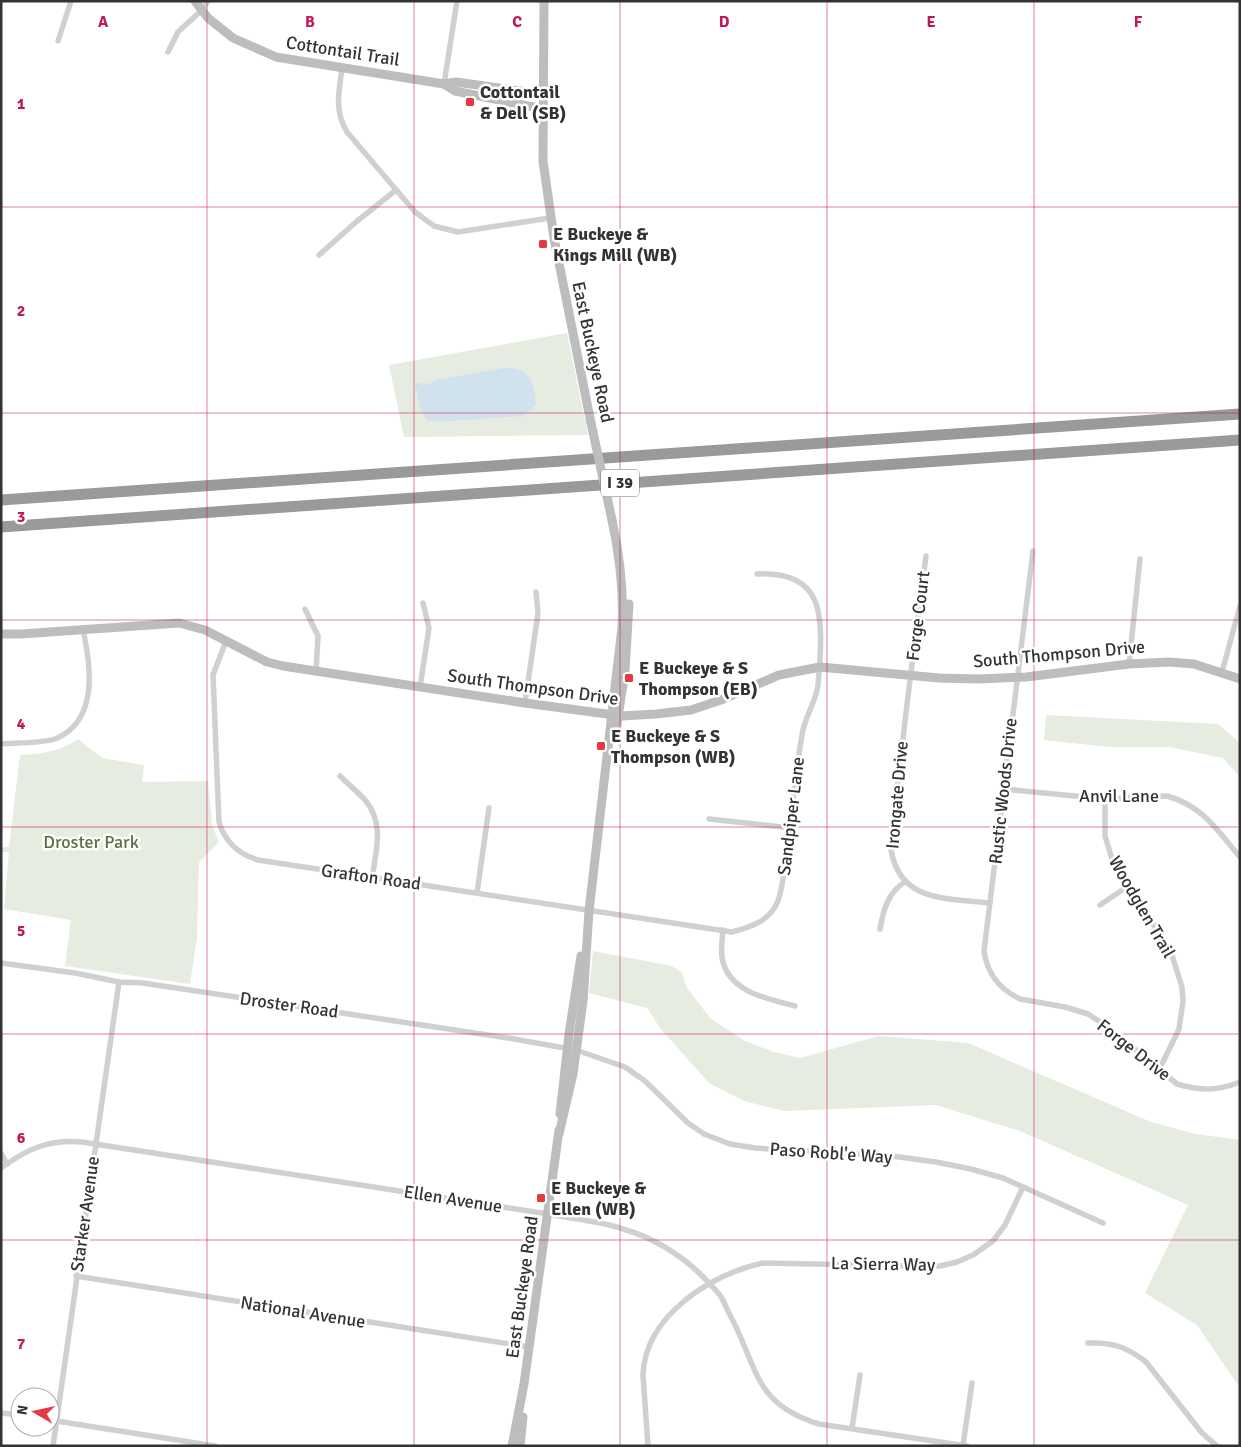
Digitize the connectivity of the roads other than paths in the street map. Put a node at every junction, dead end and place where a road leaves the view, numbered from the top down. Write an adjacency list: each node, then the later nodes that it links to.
1 (71, 1): 7 (street)
2 (195, 1): 6 (main road, Cottontail Trail)
3 (208, 1): 6 (street)
4 (457, 1): 10 (street)
5 (544, 1): 11 (main road, East Buckeye Road)
6 (202, 10): 8 (street); 9 (main road, Cottontail Trail)
7 (58, 41)
8 (168, 52)
9 (342, 68): 10 (main road, Cottontail Trail); 13 (street)
10 (444, 84): 11 (main road, Cottontail Trail); 12 (main road, Cottontail Trail)
11 (543, 94): 12 (main road, East Buckeye Road)
12 (543, 109): 14 (main road, East Buckeye Road)
13 (396, 190): 14 (street); 15 (street)
14 (550, 218): 40 (main road, East Buckeye Road, bridge)
15 (318, 255)
16 (1240, 414): 18 (highway, I 39)
17 (1240, 440): 19 (highway, I 39)
18 (1, 500)
19 (1, 526)
20 (1033, 551): 36 (street, Rustic Woods Drive)
21 (926, 556): 35 (street, Forge Court)
22 (1140, 559): 31 (street)
23 (757, 574): 32 (street, Sandpiper Lane)
24 (536, 592): 39 (street)
25 (423, 603): 38 (street)
26 (1240, 606): 34 (street)
27 (305, 609): 33 (street)
28 (83, 630): 29 (main road, South Thompson Drive); 30 (main road, South Thompson Drive); 41 (street)
29 (1, 634)
30 (226, 641): 33 (main road, South Thompson Drive); 49 (street, Grafton Road)
31 (1129, 664): 34 (main road, South Thompson Drive); 36 (main road, South Thompson Drive)
32 (820, 667): 35 (main road, South Thompson Drive); 40 (main road, South Thompson Drive); 47 (street, Sandpiper Lane)
33 (316, 672): 38 (main road, South Thompson Drive)
34 (1222, 672): 37 (main road, South Thompson Drive)
35 (910, 675): 36 (main road, South Thompson Drive); 50 (street, Irongate Drive)
36 (1016, 678): 43 (street, Rustic Woods Drive)
37 (1240, 679)
38 (420, 687): 39 (main road, South Thompson Drive)
39 (525, 703): 40 (main road, South Thompson Drive)
40 (615, 715): 55 (main road, East Buckeye Road)
41 (1, 744)
42 (340, 776): 49 (street)
43 (1004, 790): 44 (street, Anvil Lane); 53 (street, Rustic Woods Drive)
44 (1105, 799): 48 (street, Anvil Lane); 51 (street, Woodglen Trail)
45 (489, 808): 52 (street)
46 (708, 819): 47 (street)
47 (791, 828): 58 (street, Sandpiper Lane)
48 (1240, 857)
49 (372, 878): 52 (street, Grafton Road)
50 (905, 882): 53 (street); 56 (street)
51 (1128, 886): 54 (street); 64 (street, Woodglen Trail)
52 (477, 893): 55 (street, Grafton Road)
53 (990, 903): 64 (street, Forge Drive)
54 (1100, 905)
55 (589, 911): 57 (main road, East Buckeye Road); 58 (street, Grafton Road)
56 (880, 929)
57 (587, 930): 62 (main road, East Buckeye Road); 63 (main road, East Buckeye Road)
58 (723, 930): 61 (street)
59 (1, 963): 60 (street, Droster Road)
60 (119, 982): 62 (street, Droster Road); 67 (street, Starker Avenue)
61 (795, 1006)
62 (567, 1048): 63 (street, Droster Road); 66 (main road, East Buckeye Road)
63 (576, 1050): 66 (main road, East Buckeye Road); 71 (street, Paso Robl'e Way)
64 (1159, 1070): 65 (street, Forge Drive)
65 (1240, 1082)
66 (559, 1134): 72 (main road, East Buckeye Road)
67 (95, 1144): 69 (street, Ellen Avenue); 72 (street, Ellen Avenue); 74 (street, Starker Avenue)
68 (1, 1153): 69 (street)
69 (7, 1164): 70 (street, Ellen Avenue)
70 (1, 1168)
71 (1023, 1187): 73 (street, Paso Robl'e Way); 75 (street, La Sierra Way)
72 (548, 1214): 75 (street, Ellen Avenue); 77 (main road, East Buckeye Road)
73 (1103, 1223)
74 (76, 1276): 77 (street, National Avenue); 81 (street, Starker Avenue)
75 (710, 1284): 83 (street, Ellen Avenue); 90 (street, La Sierra Way)
76 (1088, 1344): 92 (street)
77 (530, 1347): 80 (main road, East Buckeye Road)
78 (860, 1375): 83 (street)
79 (972, 1383): 85 (street)
80 (524, 1384): 88 (main road, East Buckeye Road); 89 (main road, East Buckeye Road)
81 (58, 1387)
82 (60, 1421): 84 (street)
83 (852, 1428): 85 (street, Ellen Avenue)
84 (168, 1438): 86 (street); 87 (street)
85 (963, 1445): 91 (street, Ellen Avenue)
86 (166, 1446)
87 (216, 1446)
88 (512, 1446)
89 (520, 1446)
90 (648, 1446)
91 (967, 1446)
92 (1217, 1446)

